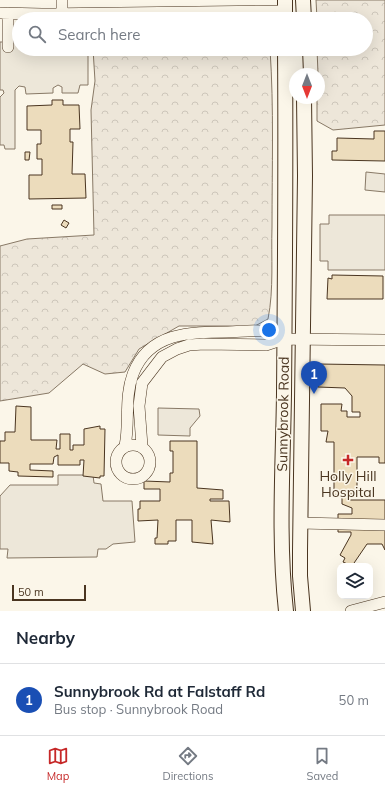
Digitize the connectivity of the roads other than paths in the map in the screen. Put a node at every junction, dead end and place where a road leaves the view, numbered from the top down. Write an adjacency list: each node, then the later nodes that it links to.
1 (62, 0): 3 (street)
2 (303, 0): 4 (main road)
3 (62, 12)
4 (304, 12)
5 (4, 13): 6 (street)
6 (8, 48)
7 (285, 56): 13 (main road, Sunnybrook Road)
8 (295, 56): 10 (main road)
9 (304, 56): 11 (main road)
10 (296, 68)
11 (304, 68)
12 (304, 104): 14 (main road, Sunnybrook Road)
13 (284, 339): 14 (street); 16 (street); 17 (street); 22 (main road, Sunnybrook Road)
14 (303, 339): 15 (street); 18 (main road, Sunnybrook Road)
15 (385, 340)
16 (125, 446): 17 (street); 17 (street)
17 (142, 446)
18 (300, 523): 19 (street); 23 (main road, Sunnybrook Road)
19 (385, 525)
20 (385, 602): 21 (street)
21 (367, 610): 24 (street)
22 (286, 611)
23 (303, 611)
24 (351, 611)

